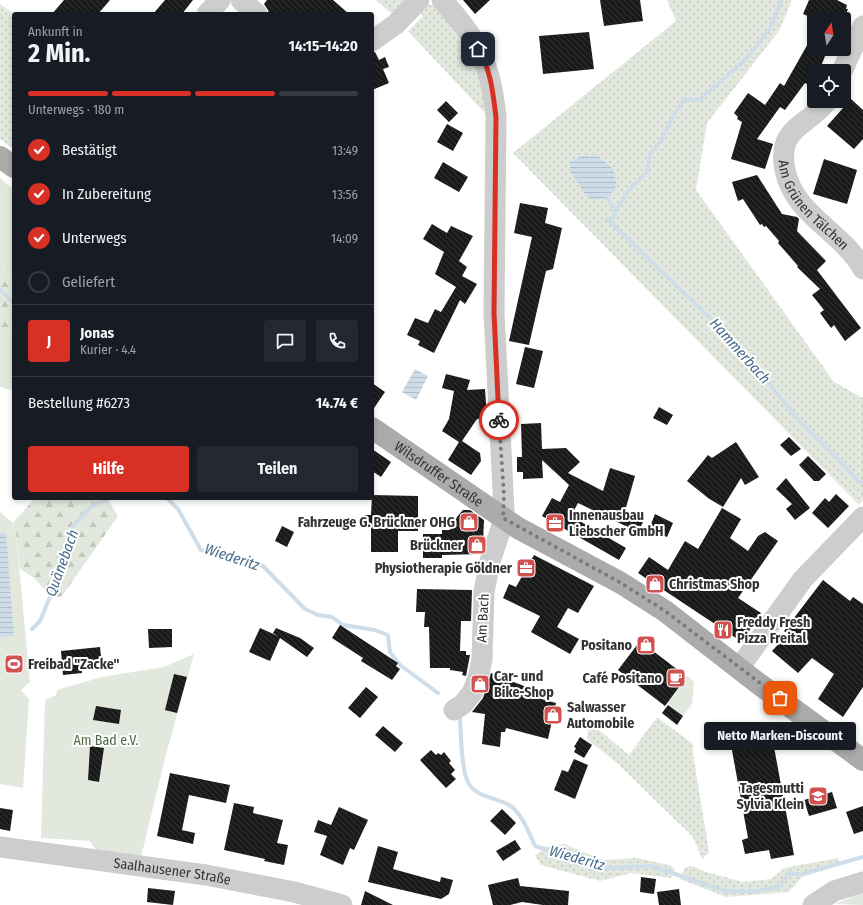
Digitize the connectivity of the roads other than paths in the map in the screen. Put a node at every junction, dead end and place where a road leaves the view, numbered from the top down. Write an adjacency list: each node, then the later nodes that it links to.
1 (220, 0): 5 (street)
2 (241, 0): 6 (street)
3 (419, 0): 8 (street)
4 (442, 0): 16 (street, Am Bach)
5 (209, 12)
6 (255, 12)
7 (863, 26): 9 (street)
8 (374, 40)
9 (845, 64)
10 (819, 108): 13 (street, Am Grünen Tälchen)
11 (0, 157): 12 (main road)
12 (12, 166)
13 (863, 269)
14 (374, 429): 16 (main road, Wilsdruffer Straße)
15 (863, 517): 17 (street)
16 (503, 518): 17 (main road, Wilsdruffer Straße); 18 (street, Am Bach)
17 (738, 668): 19 (main road, Wilsdruffer Straße)
18 (454, 710)
19 (863, 760)
20 (0, 847): 22 (street, Saalhausener Straße)
21 (863, 882): 23 (street)
22 (342, 905)
23 (813, 905)

